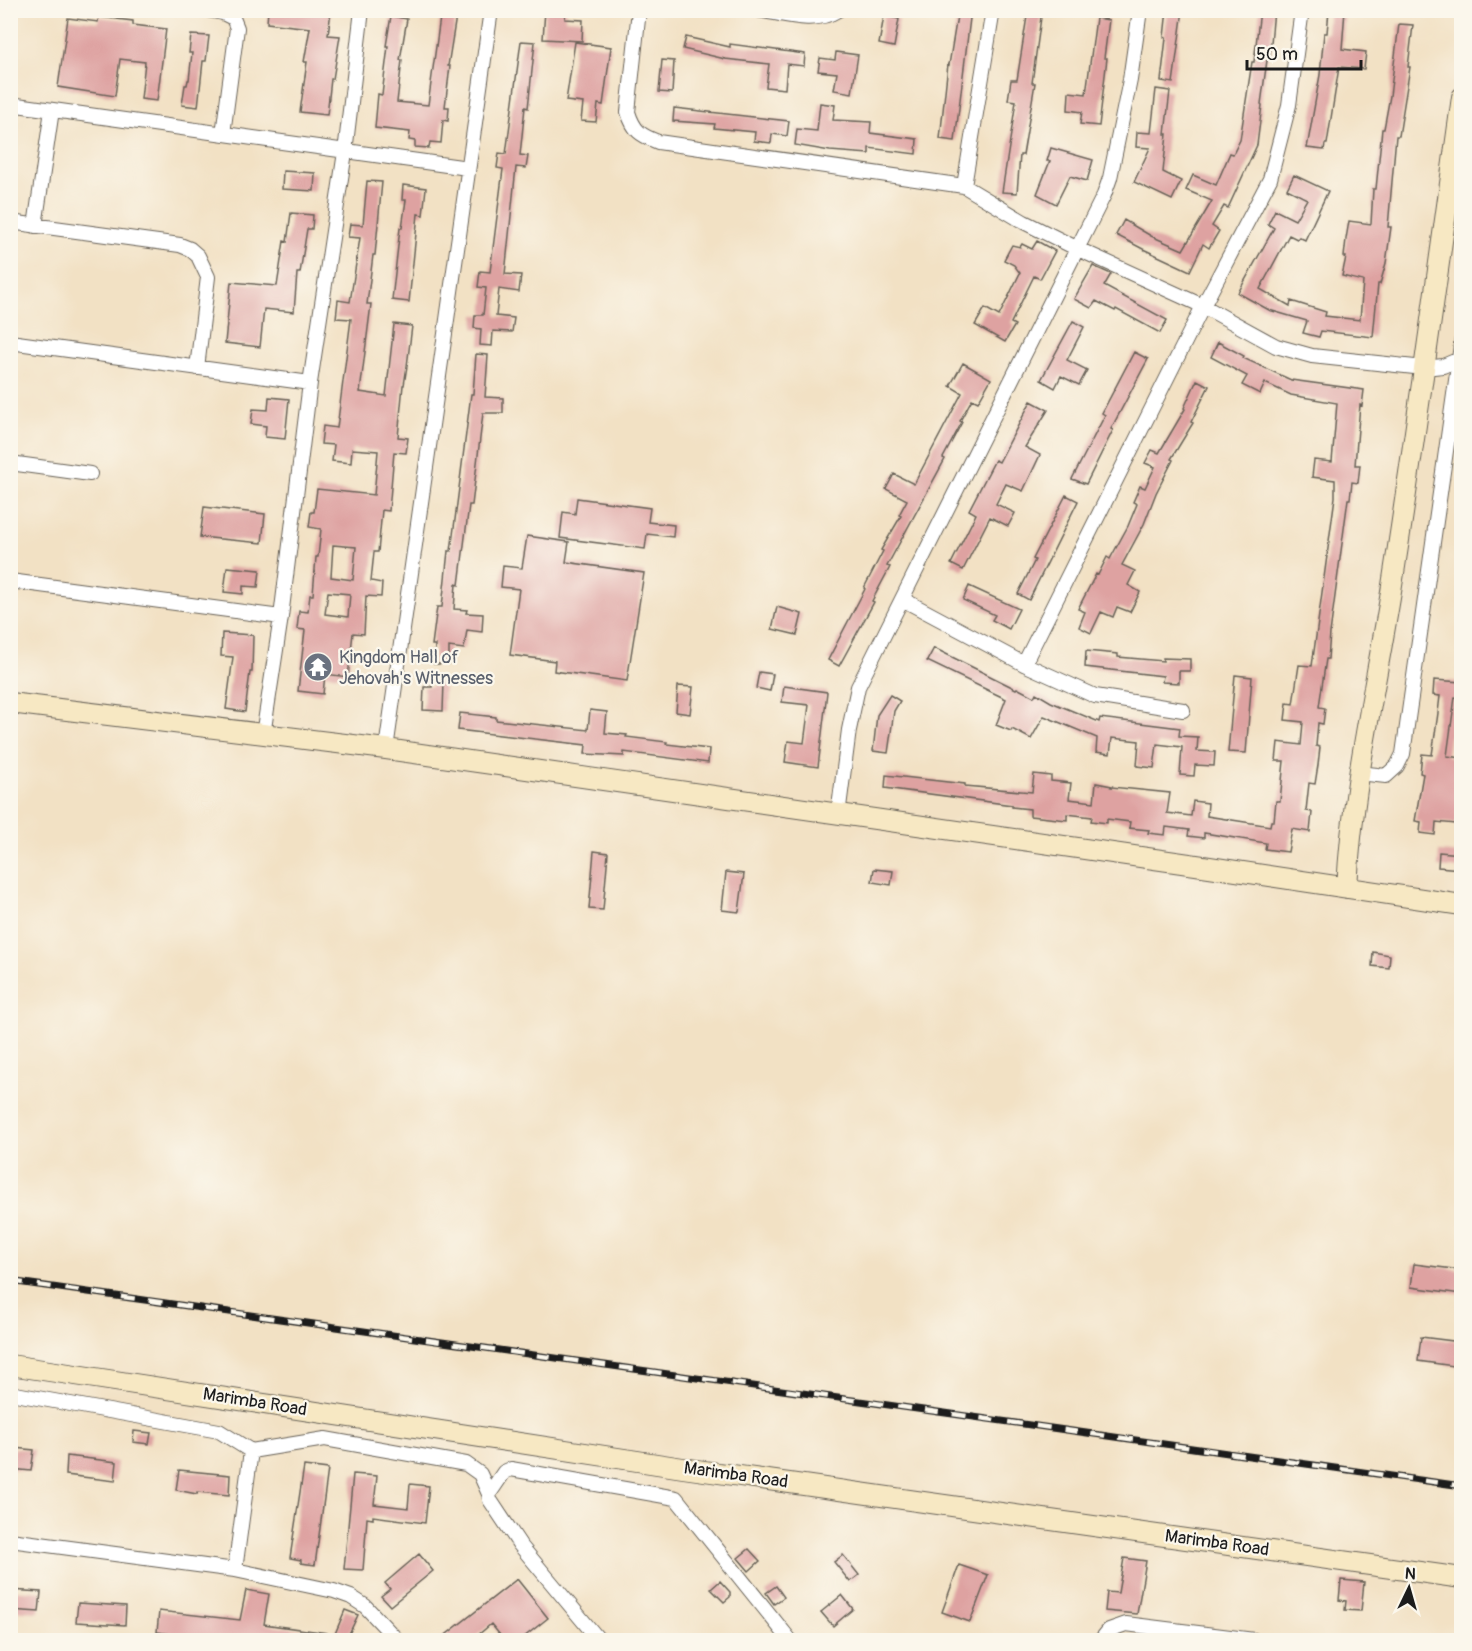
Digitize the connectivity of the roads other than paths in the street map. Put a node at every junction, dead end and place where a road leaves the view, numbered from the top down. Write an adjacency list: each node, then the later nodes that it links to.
1 (207, 10): 13 (street)
2 (362, 10): 14 (street)
3 (491, 10): 15 (street)
4 (639, 10): 16 (street)
5 (758, 10): 6 (street)
6 (838, 10)
7 (993, 10): 16 (street)
8 (1140, 10): 19 (street)
9 (1302, 10): 20 (street)
10 (1461, 97): 25 (street)
11 (10, 104): 12 (street)
12 (52, 110): 13 (street); 18 (street)
13 (223, 134): 14 (street)
14 (345, 152): 15 (street); 26 (street)
15 (468, 168): 36 (street)
16 (964, 186): 19 (street)
17 (10, 222): 18 (street)
18 (35, 226): 24 (street)
19 (1078, 249): 20 (street); 30 (street)
20 (1203, 306): 25 (street); 32 (street)
21 (1461, 338): 23 (street)
22 (10, 342): 24 (street)
23 (1460, 358): 25 (street); 37 (street)
24 (197, 368): 26 (street)
25 (1424, 368): 37 (street)
26 (310, 383): 31 (street)
27 (10, 463): 28 (street)
28 (90, 474)
29 (10, 581): 31 (street)
30 (902, 599): 32 (street); 38 (street)
31 (281, 616): 35 (street)
32 (1024, 664): 34 (street)
33 (10, 703): 35 (street)
34 (1183, 710)
35 (263, 735): 36 (street)
36 (386, 749): 38 (street)
37 (1359, 774): 39 (street)
38 (838, 815): 39 (street)
39 (1347, 888): 40 (street)
40 (1461, 905)
41 (10, 1365): 47 (street, Marimba Road)
42 (10, 1393): 43 (street)
43 (251, 1451): 44 (street); 46 (street)
44 (489, 1494): 49 (street); 50 (street)
45 (10, 1540): 46 (street)
46 (235, 1570): 48 (street)
47 (1461, 1578)
48 (397, 1641)
49 (599, 1641)
50 (790, 1641)
51 (1101, 1641): 52 (street)
52 (1254, 1641)

